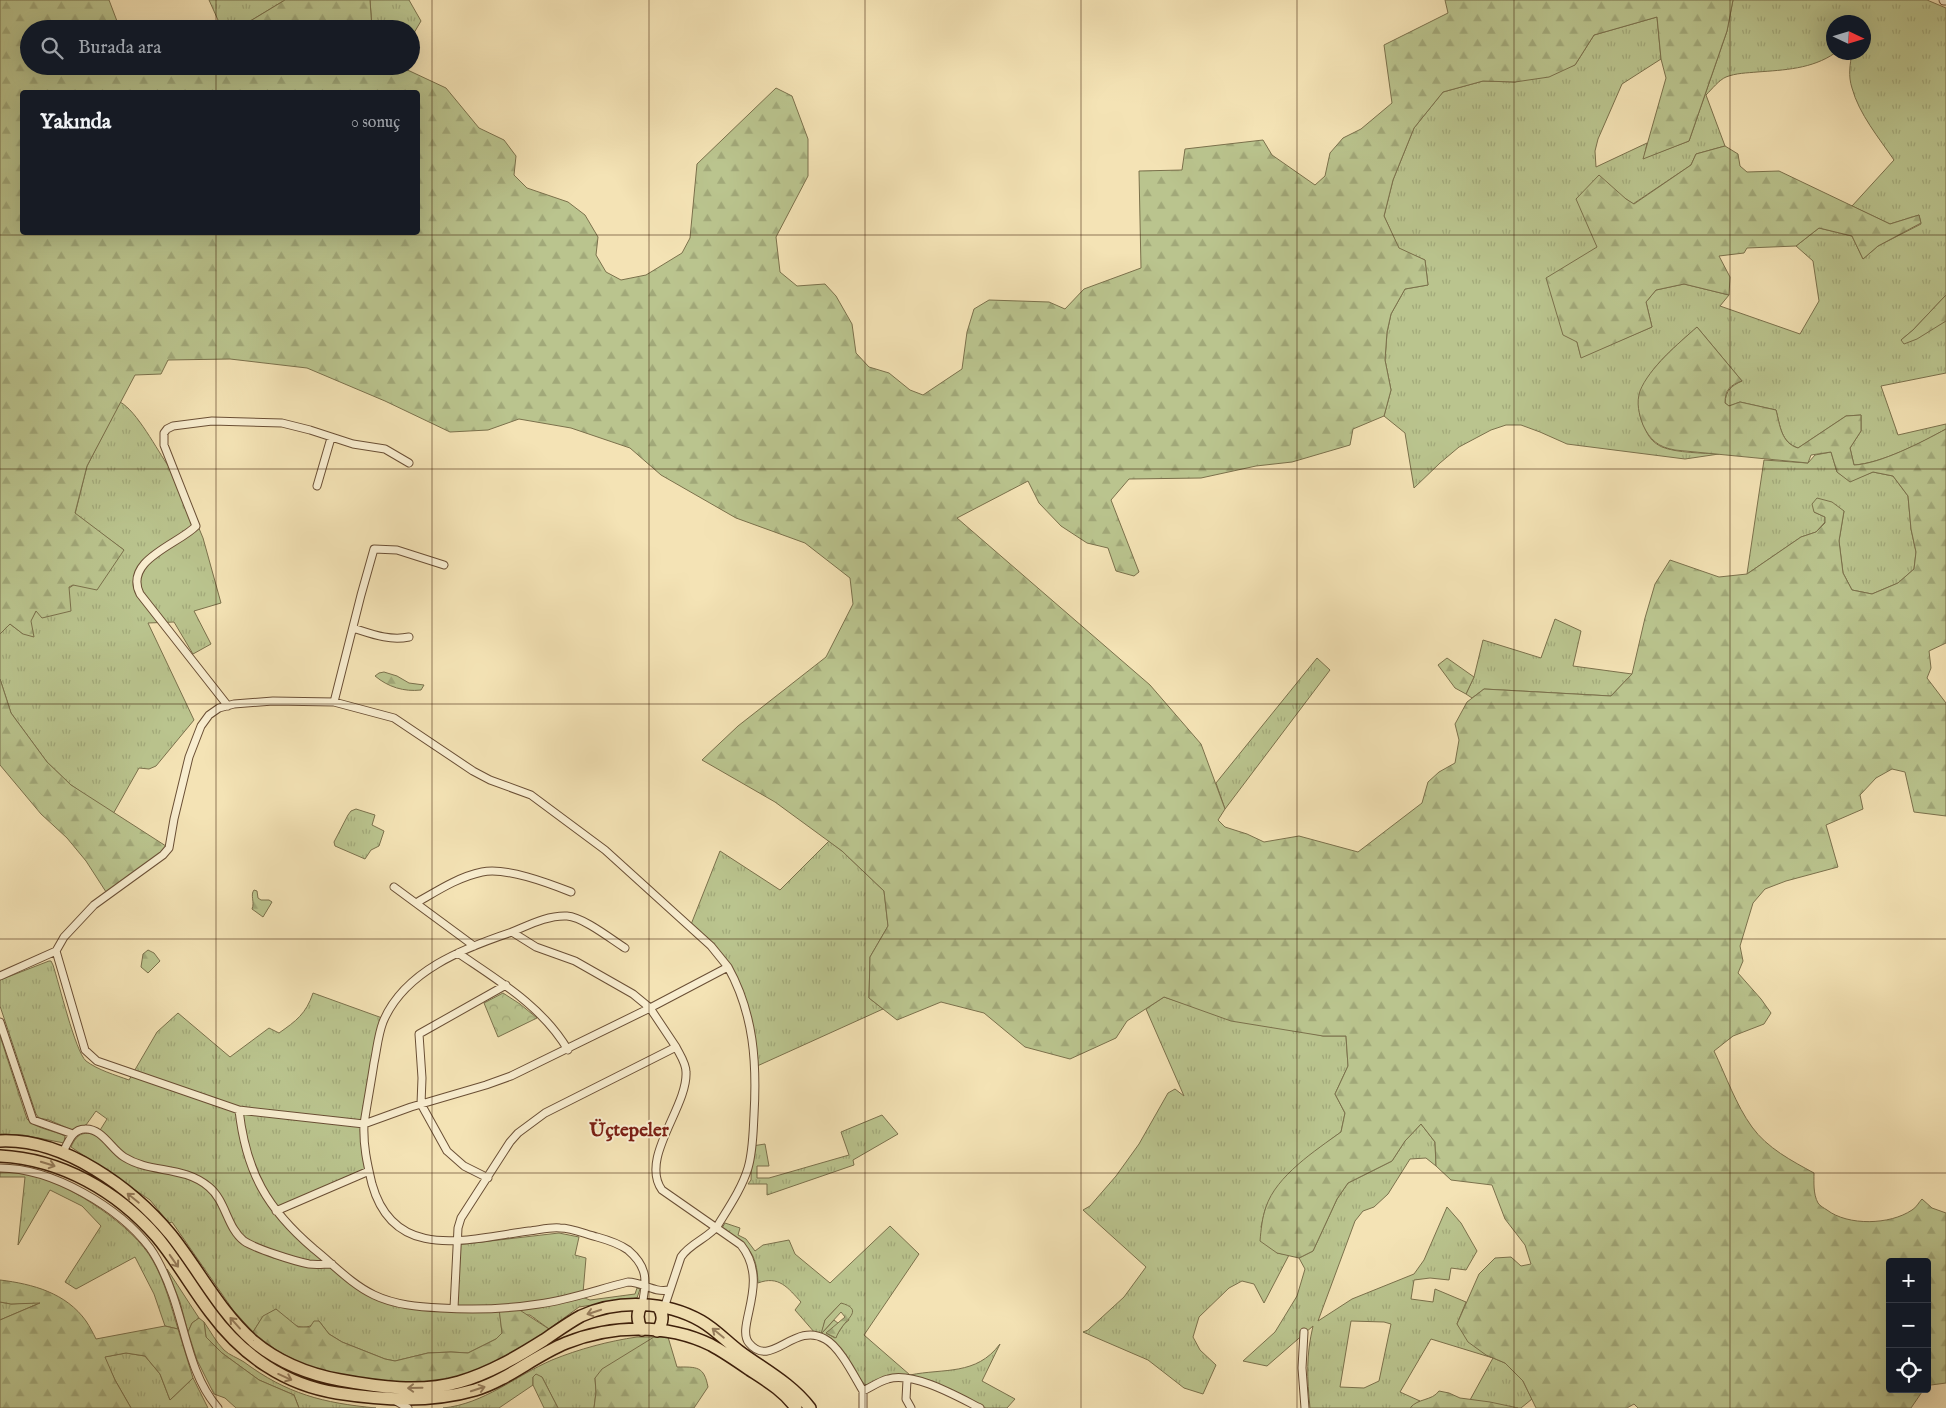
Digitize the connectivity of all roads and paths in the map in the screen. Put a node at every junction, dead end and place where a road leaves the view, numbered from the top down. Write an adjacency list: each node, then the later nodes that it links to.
1 (332, 438): 2 (street); 3 (street); 8 (street)
2 (409, 463)
3 (317, 486)
4 (444, 565): 5 (street)
5 (353, 628): 6 (street); 7 (street)
6 (409, 637)
7 (334, 702): 8 (street); 17 (street)
8 (228, 706): 15 (street)
9 (394, 888): 11 (street)
10 (571, 892): 11 (street)
11 (416, 903): 13 (street)
12 (512, 932): 13 (street); 14 (street); 20 (street)
13 (474, 946): 16 (street)
14 (625, 948)
15 (56, 951): 18 (street); 25 (street)
16 (458, 953): 19 (street); 26 (street)
17 (728, 967): 20 (street); 35 (street)
18 (0, 976)
19 (506, 985): 23 (street); 24 (street)
20 (650, 1008): 22 (street); 23 (street)
21 (0, 1022): 27 (street)
22 (676, 1047): 33 (street); 35 (street)
23 (568, 1050): 24 (street)
24 (421, 1104): 26 (street); 33 (street)
25 (239, 1110): 26 (street); 34 (street)
26 (364, 1124): 32 (street)
27 (73, 1134): 29 (street); 37 (street)
28 (0, 1141): 29 (main road)
29 (63, 1152): 40 (main road, one-way to 29)
30 (0, 1156): 49 (main road, one-way to 49)
31 (0, 1168): 51 (street)
32 (369, 1171): 34 (street); 36 (street)
33 (488, 1178): 36 (street)
34 (276, 1211): 37 (street)
35 (716, 1228): 39 (street); 46 (street)
36 (456, 1241): 38 (street); 42 (street)
37 (332, 1264): 42 (street)
38 (646, 1286): 39 (street); 40 (street); 42 (street)
39 (669, 1290): 41 (street)
40 (642, 1305): 41 (main road); 43 (main road)
41 (661, 1307): 44 (main road); 46 (main road, one-way to 41)
42 (454, 1308)
43 (642, 1330): 44 (main road); 50 (main road, one-way to 43)
44 (657, 1331): 53 (main road)
45 (1304, 1332): 58 (street)
46 (748, 1350): 48 (street); 54 (main road)
47 (907, 1380): 48 (street); 56 (street); 57 (street)
48 (863, 1391): 55 (street)
49 (392, 1399): 50 (main road); 52 (street)
50 (428, 1404)
51 (218, 1408)
52 (408, 1408)
53 (796, 1408)
54 (810, 1408)
55 (863, 1408)
56 (911, 1408)
57 (980, 1408)
58 (1305, 1408)

